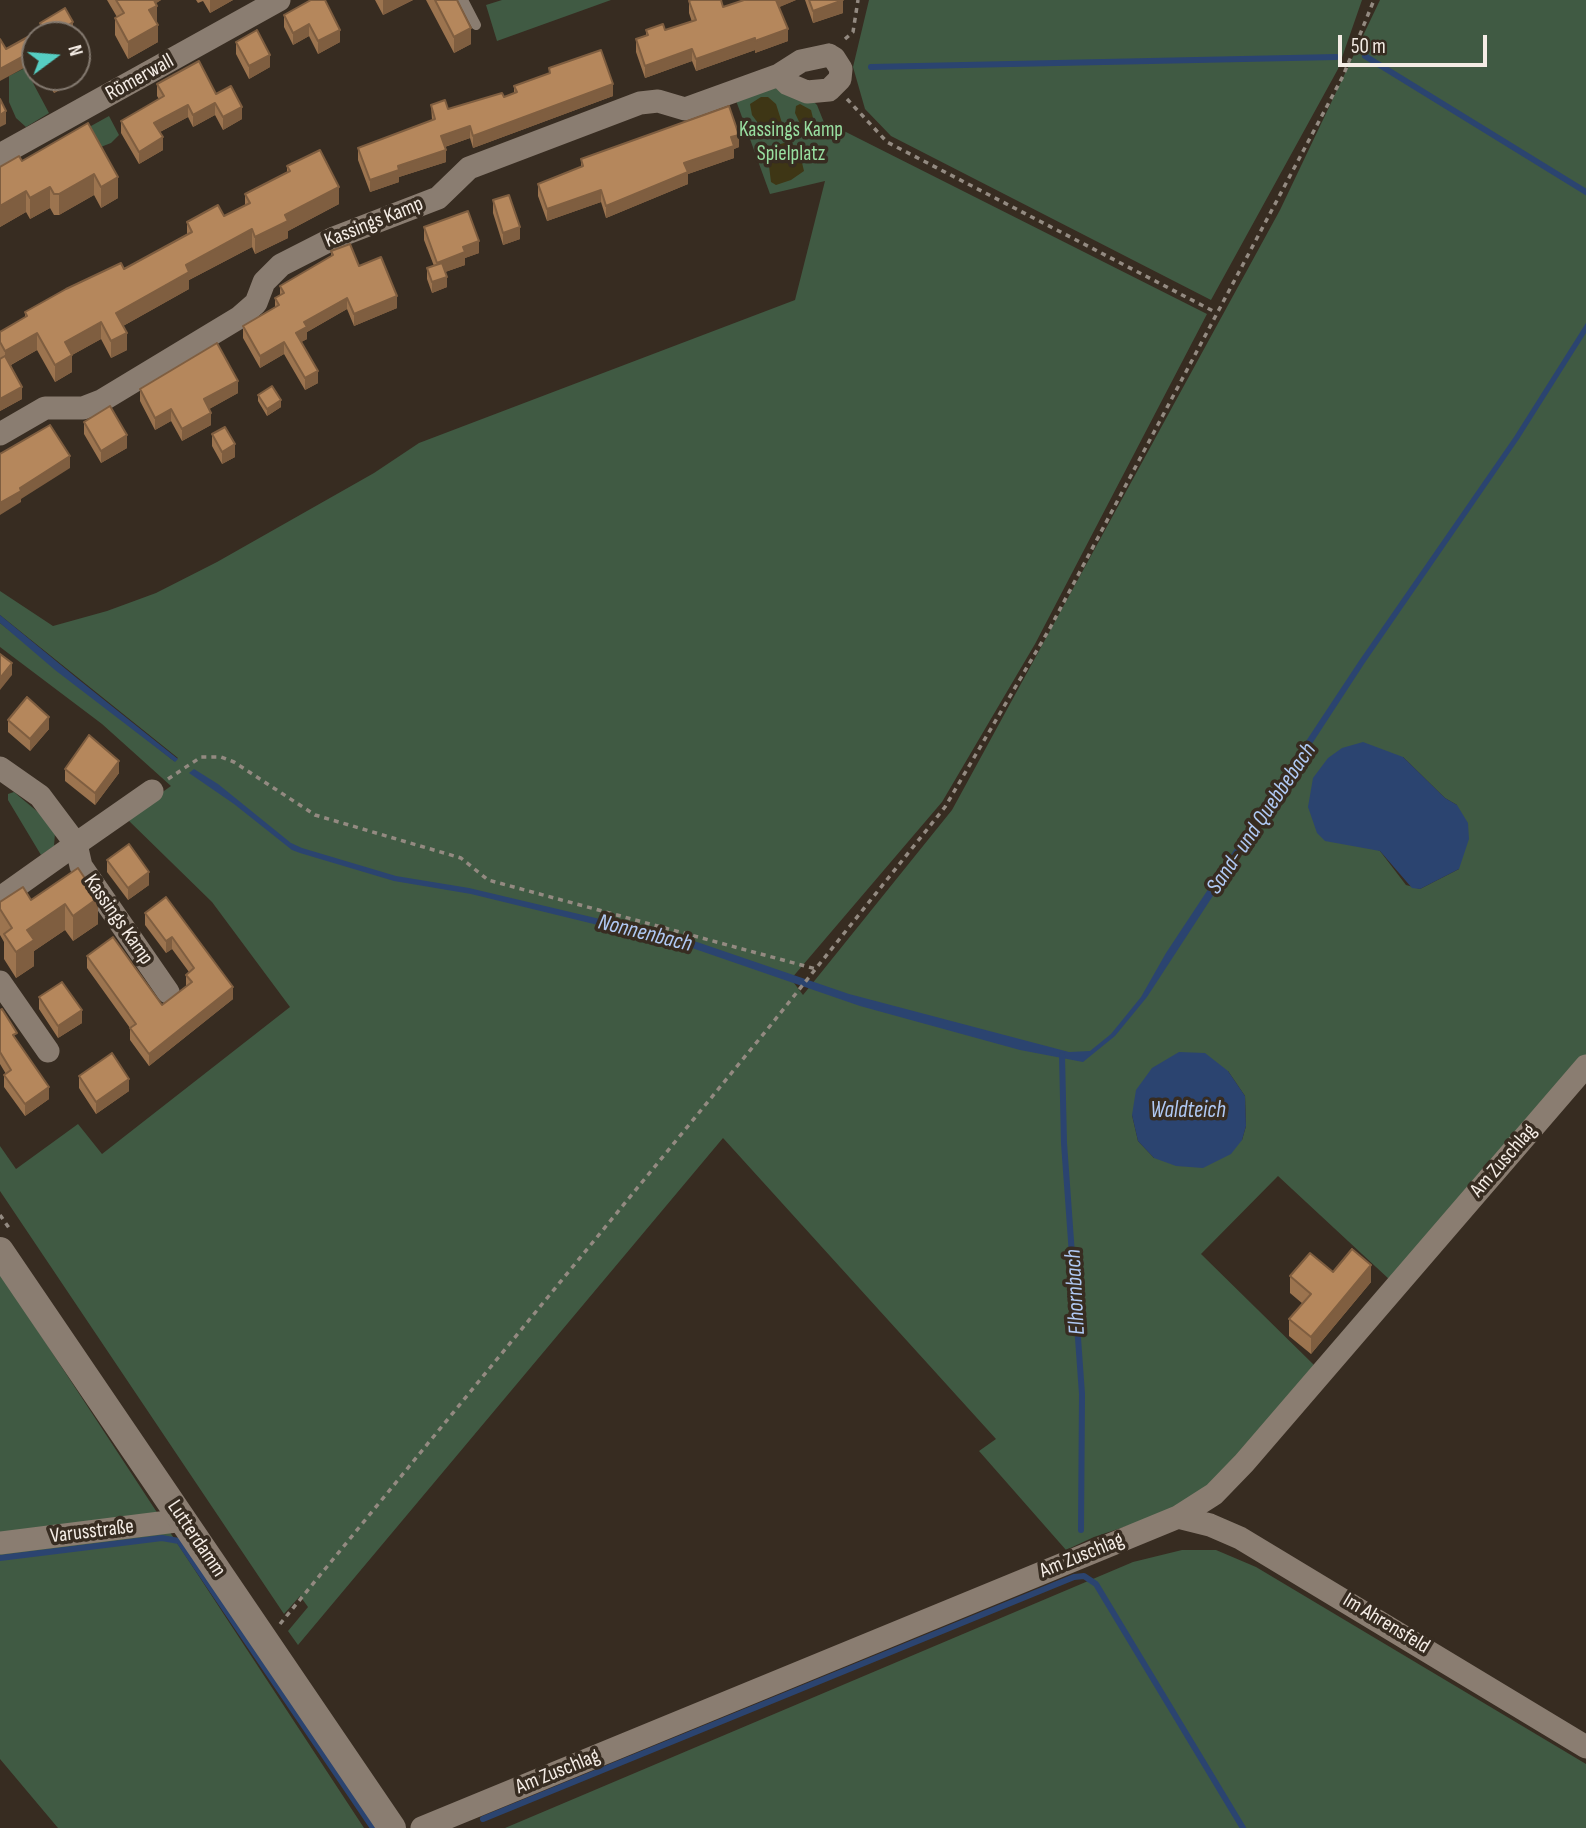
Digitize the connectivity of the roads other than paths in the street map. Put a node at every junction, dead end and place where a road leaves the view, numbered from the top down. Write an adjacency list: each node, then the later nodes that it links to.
1 (279, 0): 5 (street, Römerwall)
2 (463, 0): 3 (lane)
3 (476, 25)
4 (779, 75): 4 (street, Kassings Kamp); 6 (street, Kassings Kamp)
5 (0, 156)
6 (0, 434)
7 (0, 768): 9 (street, Kassings Kamp)
8 (152, 791): 9 (street)
9 (76, 844): 10 (street); 12 (street, Kassings Kamp)
10 (0, 898)
11 (0, 982): 13 (street)
12 (168, 992)
13 (48, 1051)
14 (1586, 1066): 16 (street, Am Zuschlag)
15 (0, 1251): 17 (street, Lutterdamm)
16 (1178, 1517): 19 (street, Im Ahrensfeld); 21 (street, Am Zuschlag)
17 (184, 1520): 18 (street, Varusstraße); 20 (street, Lutterdamm)
18 (0, 1543)
19 (1586, 1747)
20 (391, 1828)
21 (422, 1828)

